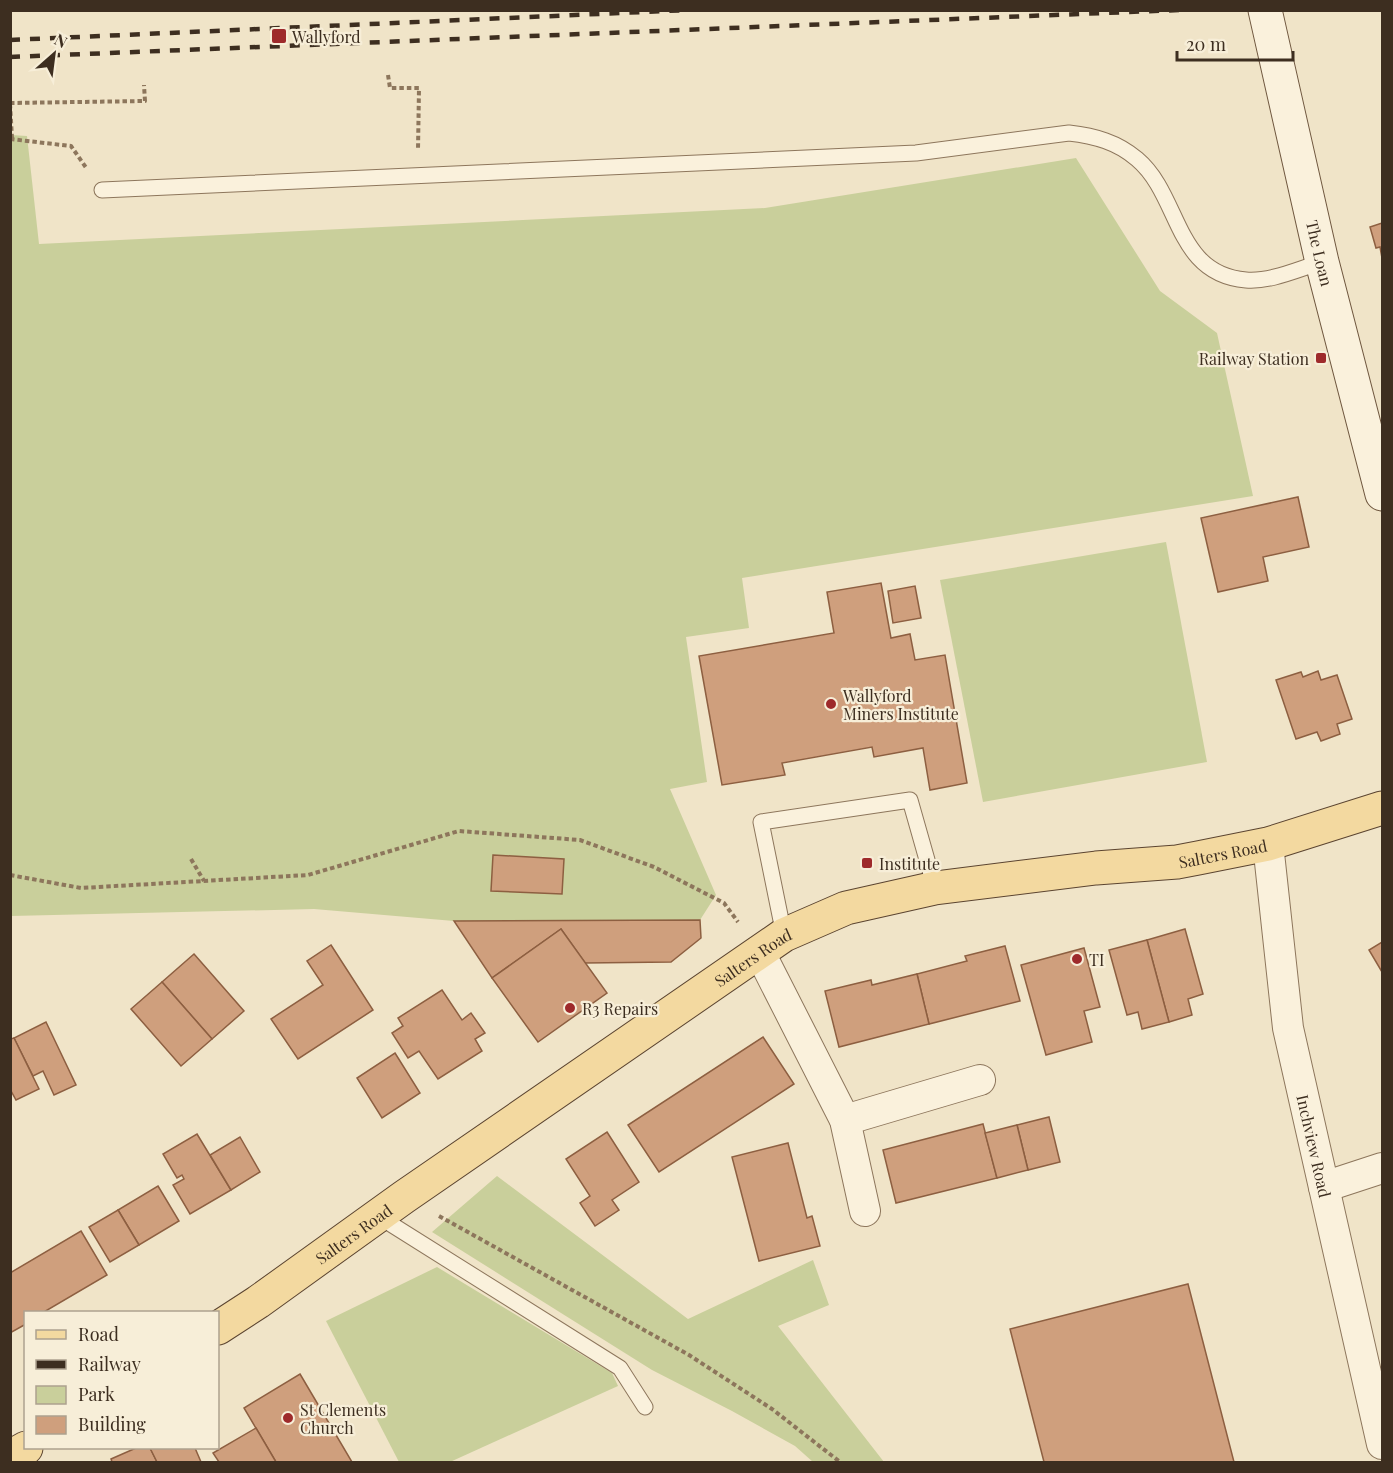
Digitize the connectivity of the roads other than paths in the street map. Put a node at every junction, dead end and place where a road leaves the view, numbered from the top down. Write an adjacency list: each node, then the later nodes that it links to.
1 (1265, 10): 3 (street, The Loan)
2 (102, 190): 3 (lane)
3 (1322, 262): 4 (street, The Loan)
4 (1383, 494)
5 (1383, 808): 6 (main road, Salters Road)
6 (1268, 844): 7 (main road, Salters Road); 12 (street, Inchview Road)
7 (935, 888): 8 (main road, Salters Road); 8 (lane)
8 (771, 943): 10 (street); 14 (main road, Salters Road)
9 (980, 1080): 10 (street)
10 (845, 1120): 13 (street)
11 (1383, 1168): 12 (street)
12 (1324, 1187): 17 (street, Inchview Road)
13 (865, 1211)
14 (378, 1216): 15 (main road, Salters Road); 16 (lane)
15 (219, 1327)
16 (645, 1407)
17 (1383, 1444)
18 (24, 1449): 19 (main road)
19 (10, 1457)

